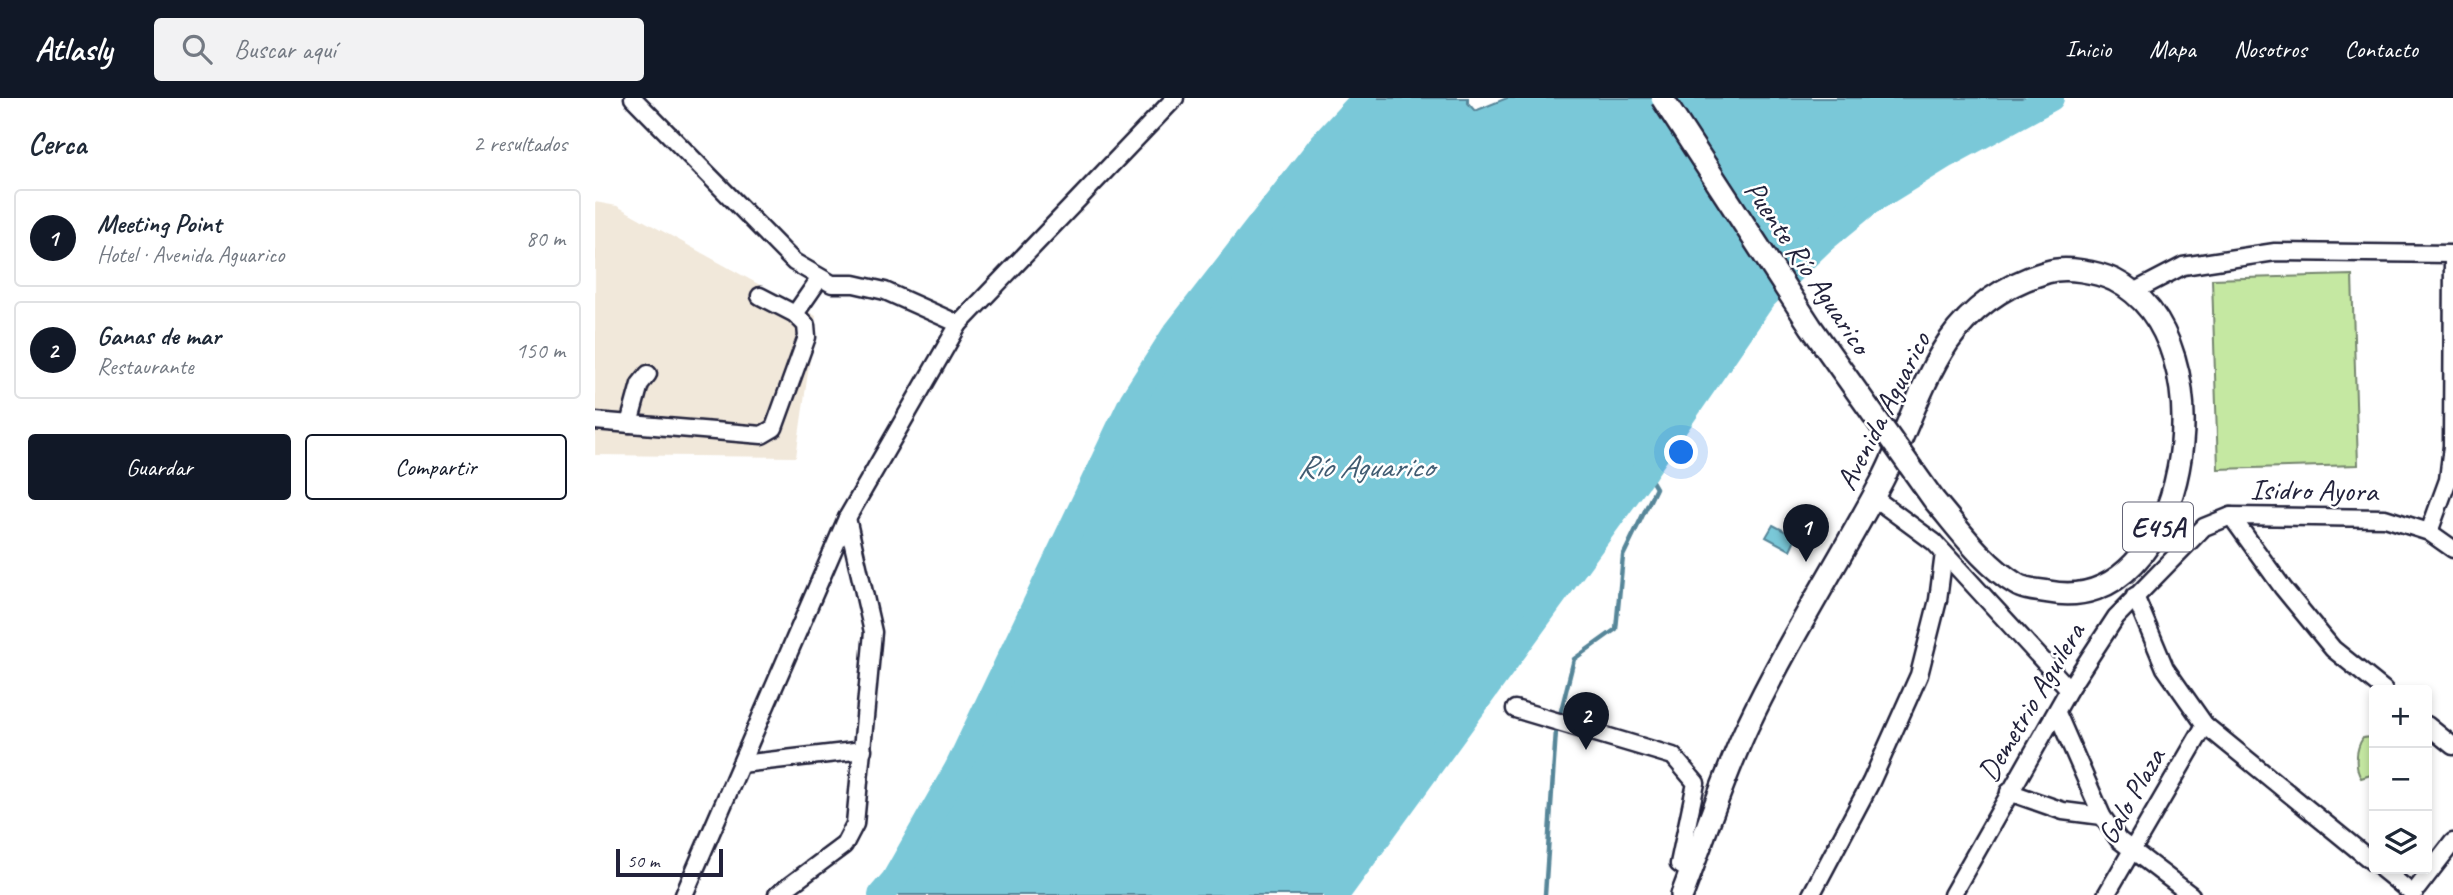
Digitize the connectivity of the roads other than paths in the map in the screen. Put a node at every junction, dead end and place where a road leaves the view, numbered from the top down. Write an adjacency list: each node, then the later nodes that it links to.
1 (633, 98): 5 (street)
2 (1175, 98): 9 (street)
3 (1662, 98): 6 (highway, Puente Río Aguarico / E45A, bridge)
4 (2453, 254): 6 (street); 16 (street)
5 (820, 278): 8 (street); 9 (street)
6 (2135, 290): 13 (highway, Avenida Aguarico / E45A)
7 (760, 296): 8 (street)
8 (795, 314): 12 (street)
9 (959, 324): 15 (street)
10 (648, 374): 12 (street)
11 (595, 421): 12 (street)
12 (629, 424)
13 (1873, 498): 18 (street); 35 (highway, Avenida Aguarico / E45A)
14 (2231, 516): 16 (street, Isidro Ayora); 19 (street, Isidro Ayora); 21 (street)
15 (847, 518): 28 (street); 29 (street)
16 (2429, 532): 17 (street, Isidro Ayora)
17 (2453, 549)
18 (1944, 553): 22 (street); 40 (street)
19 (2180, 553): 20 (street, Demetrio Aguilera)
20 (2135, 596): 22 (street, Demetrio Aguilera); 25 (street)
21 (2378, 685)
22 (2069, 689): 24 (street, Demetrio Aguilera)
23 (1515, 709): 35 (street)
24 (2057, 713): 30 (street, Demetrio Aguilera); 31 (street)
25 (2205, 724): 33 (street, Galo Plaza); 34 (street)
26 (2432, 729): 27 (street)
27 (2453, 746)
28 (863, 750): 29 (street); 38 (street)
29 (741, 764): 37 (street)
30 (2009, 792): 31 (street); 41 (street, Demetrio Aguilera)
31 (2102, 816): 33 (street)
32 (2453, 842): 44 (street)
33 (2132, 850): 42 (street, Galo Plaza); 43 (street)
34 (2369, 859)
35 (1691, 872): 39 (highway, Avenida Aguarico / E45A)
36 (2388, 874): 44 (street)
37 (684, 895)
38 (777, 895)
39 (1682, 895)
40 (1811, 895)
41 (1952, 895)
42 (2106, 895)
43 (2191, 895)
44 (2413, 895)

